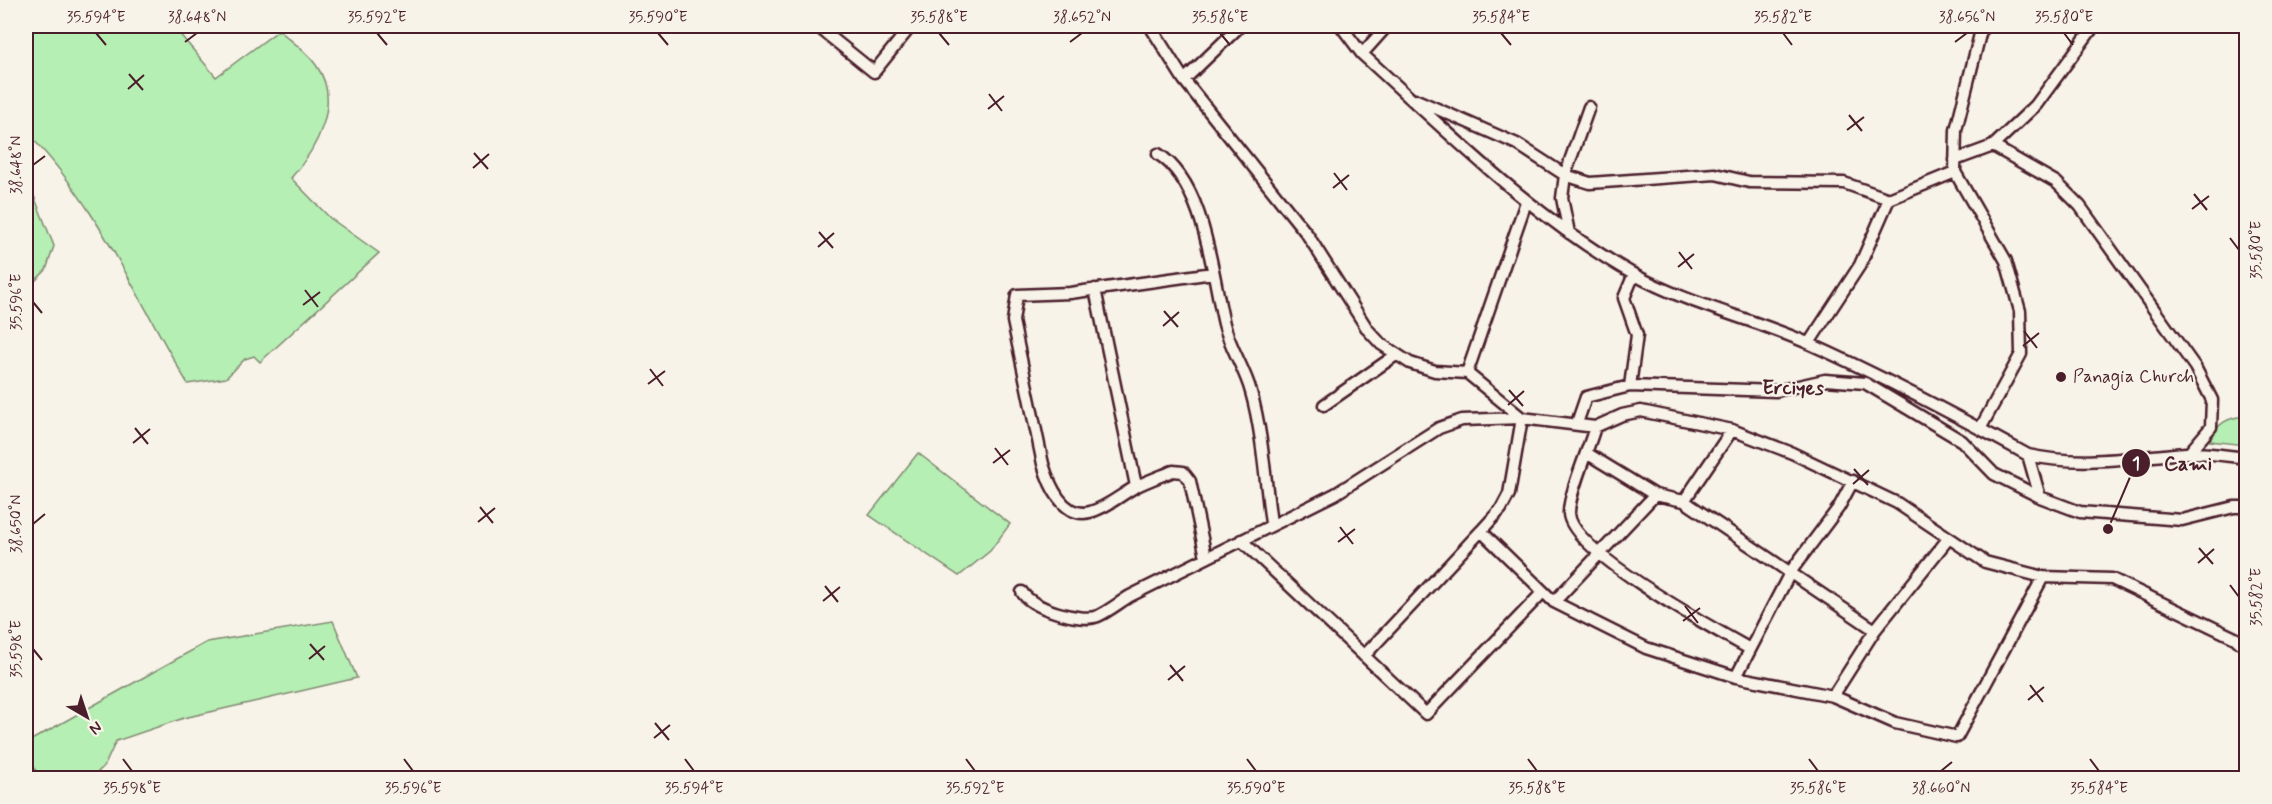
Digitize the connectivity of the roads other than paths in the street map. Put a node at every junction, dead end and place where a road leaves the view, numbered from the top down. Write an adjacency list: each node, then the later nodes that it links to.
1 (817, 26): 2 (street)
2 (911, 26)
3 (1150, 26): 10 (street)
4 (1240, 26): 10 (street)
5 (1341, 26): 9 (street)
6 (1387, 26): 9 (street)
7 (1982, 26): 15 (street)
8 (2094, 26): 13 (street)
9 (1362, 54): 11 (street)
10 (1184, 80): 25 (street)
11 (1409, 96): 17 (street); 19 (street)
12 (1588, 107): 17 (street)
13 (1993, 146): 15 (street); 35 (street)
14 (1158, 154): 21 (street)
15 (1955, 160): 16 (street)
16 (1955, 172): 18 (street); 33 (street)
17 (1565, 175): 18 (street); 20 (street)
18 (1889, 199): 24 (street)
19 (1526, 202): 20 (street); 26 (street)
20 (1569, 233): 22 (street)
21 (1213, 273): 23 (street); 45 (street)
22 (1634, 274): 24 (street); 28 (street)
23 (1095, 289): 40 (street); 40 (street)
24 (1809, 343): 27 (street)
25 (1396, 355): 26 (street); 29 (street)
26 (1467, 373): 30 (street)
27 (1869, 379): 28 (street); 33 (street); 42 (street)
28 (1630, 386): 31 (street)
29 (1324, 405)
30 (1522, 418): 31 (street); 45 (street); 46 (street)
31 (1577, 423): 32 (street)
32 (1595, 427): 34 (street); 36 (street)
33 (1980, 429): 37 (street)
34 (1732, 430): 39 (street); 43 (street)
35 (2188, 453): 37 (street); 38 (street)
36 (1588, 454): 41 (street); 49 (street)
37 (2028, 455): 42 (street)
38 (2247, 458)
39 (1853, 481): 47 (street); 51 (street)
40 (1136, 486): 50 (street)
41 (1655, 495): 43 (street); 49 (street)
42 (2040, 497): 44 (street)
43 (1684, 501): 51 (street)
44 (2247, 507)
45 (1271, 524): 48 (street)
46 (1481, 531): 54 (street); 59 (street)
47 (1948, 539): 52 (street); 56 (street)
48 (1241, 540): 50 (street); 59 (street)
49 (1600, 554): 55 (street); 58 (street)
50 (1206, 557): 53 (street)
51 (1791, 571): 56 (street); 58 (street)
52 (2043, 577): 57 (street); 61 (street)
53 (1022, 592)
54 (1543, 592): 55 (street); 59 (street)
55 (1554, 602): 60 (street)
56 (1875, 630): 61 (street)
57 (2247, 648)
58 (1750, 649): 60 (street)
59 (1364, 656)
60 (1736, 677): 61 (street)
61 (1833, 696)

